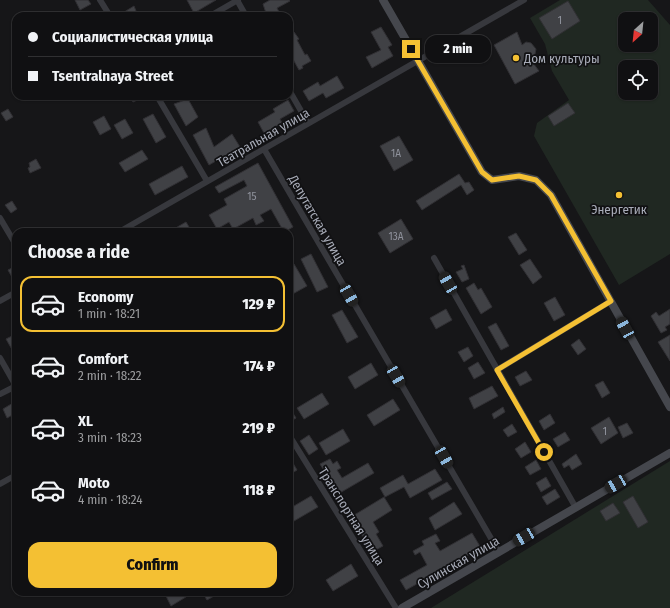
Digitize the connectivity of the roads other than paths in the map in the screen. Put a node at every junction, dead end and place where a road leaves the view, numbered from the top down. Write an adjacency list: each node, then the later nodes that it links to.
1 (100, 0): 5 (street)
2 (237, 0): 6 (street); 7 (street)
3 (383, 0): 8 (main road)
4 (524, 0): 8 (street, Театральная улица)
5 (108, 12)
6 (217, 12)
7 (244, 12)
8 (418, 61): 11 (street, Театральная улица); 20 (main road)
9 (293, 97): 11 (street)
10 (160, 100): 13 (street)
11 (308, 123): 12 (street, Театральная улица)
12 (264, 148): 13 (street, Театральная улица); 32 (street, Депутатская улица)
13 (207, 181): 15 (street, Театральная улица)
14 (0, 218): 16 (street)
15 (126, 228)
16 (12, 238)
17 (434, 258): 22 (street)
18 (12, 294): 19 (street)
19 (0, 301)
20 (611, 301): 22 (street); 26 (main road)
21 (0, 358): 23 (street)
22 (497, 370): 31 (street)
23 (12, 379)
24 (12, 388): 25 (street)
25 (0, 394)
26 (670, 407)
27 (293, 441): 33 (street, Транспортная улица)
28 (670, 453): 31 (main road, Сулинская улица)
29 (12, 477): 30 (street)
30 (0, 484)
31 (576, 508): 32 (main road, Сулинская улица)
32 (499, 552): 34 (main road, Сулинская улица)
33 (396, 608)
34 (402, 608)

